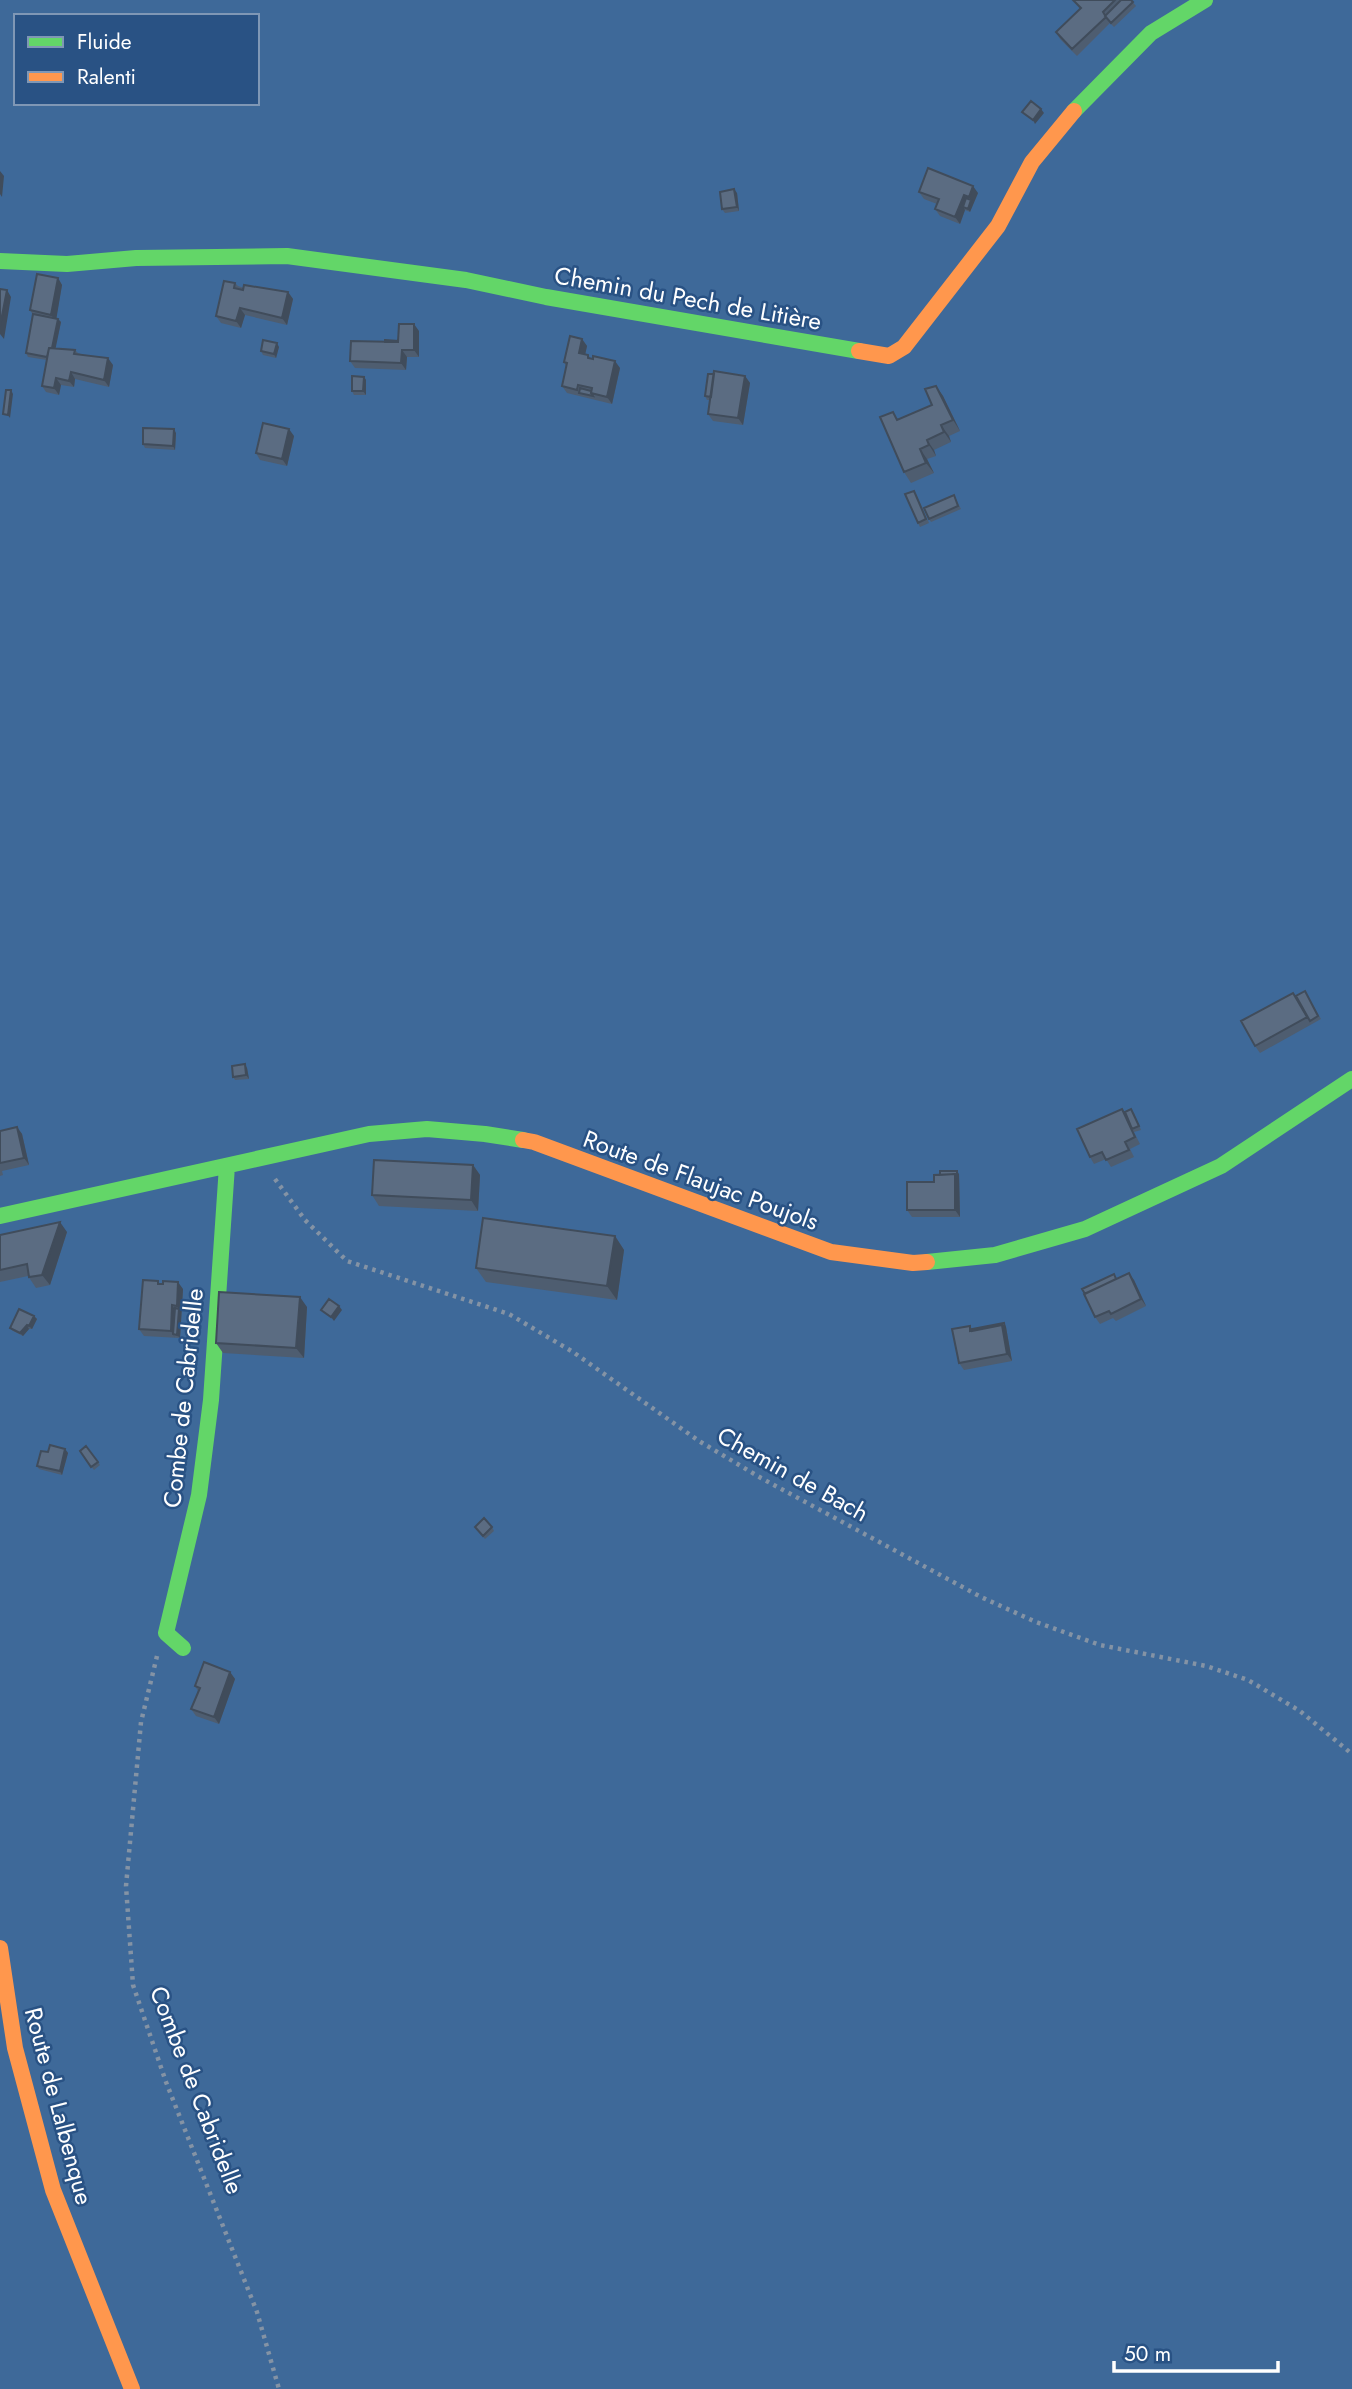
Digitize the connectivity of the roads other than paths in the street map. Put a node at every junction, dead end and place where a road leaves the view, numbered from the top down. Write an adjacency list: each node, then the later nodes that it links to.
1 (1205, 0): 2 (street, Chemin du Pech de Litière)
2 (0, 261)
3 (1352, 1079): 4 (street, Route de Flaujac Poujols)
4 (227, 1166): 5 (street, Route de Flaujac Poujols); 6 (street, Combe de Cabridelle)
5 (0, 1216)
6 (183, 1648)
7 (0, 1948): 8 (street, Route de Lalbenque)
8 (132, 2389)

